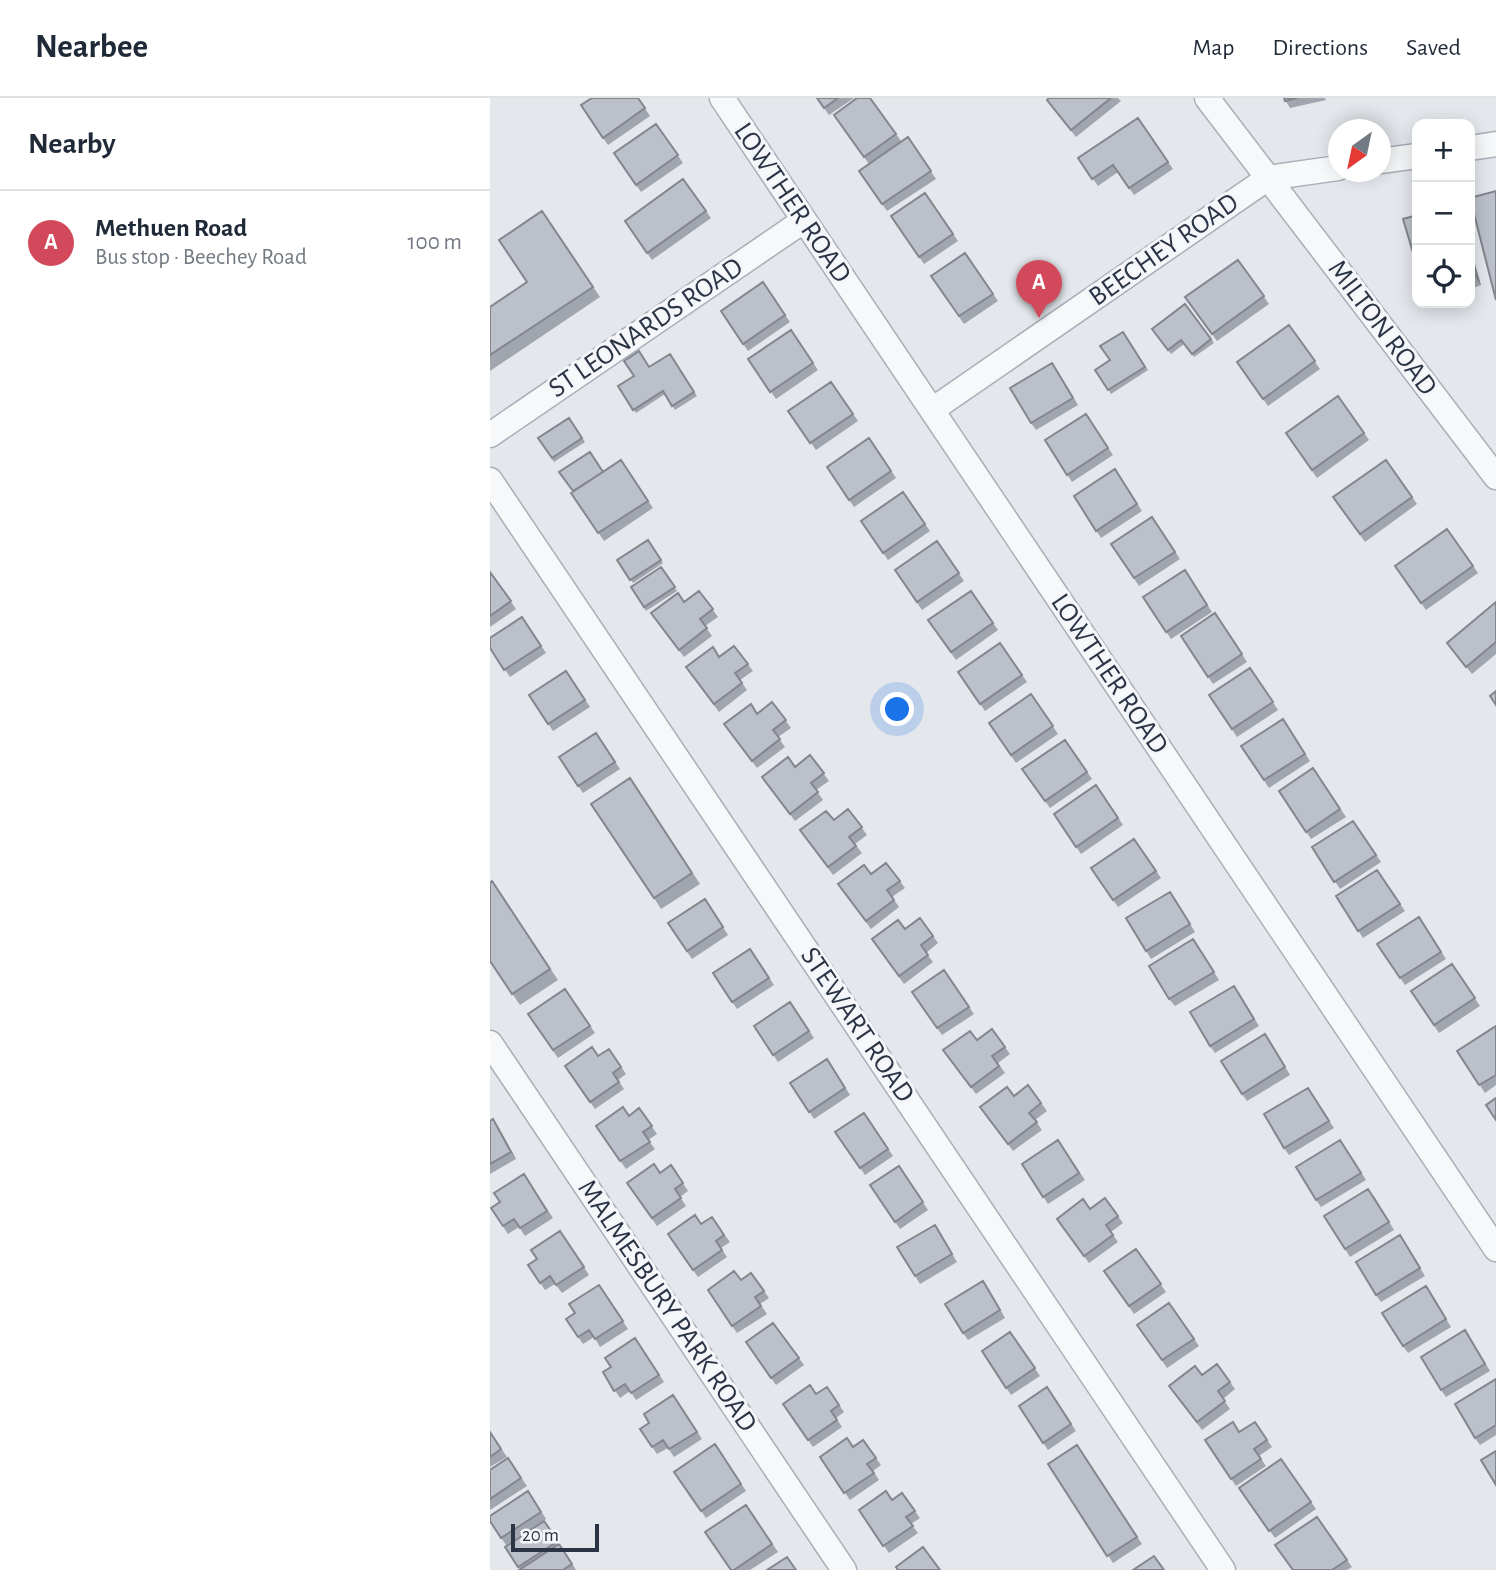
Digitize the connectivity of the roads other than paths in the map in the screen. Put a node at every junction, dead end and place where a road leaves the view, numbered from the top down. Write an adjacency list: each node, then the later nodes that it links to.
1 (722, 98): 9 (street, LOWTHER ROAD)
2 (1207, 98): 8 (street, MILTON ROAD)
3 (1496, 144): 4 (street)
4 (1475, 147)
5 (1412, 157): 6 (street)
6 (1391, 160)
7 (1328, 169): 8 (street, BEECHEY ROAD)
8 (1268, 178): 10 (street, BEECHEY ROAD); 12 (street, MILTON ROAD)
9 (803, 221): 10 (street, LOWTHER ROAD); 11 (street, ST LEONARDS ROAD)
10 (932, 411): 15 (street, LOWTHER ROAD)
11 (490, 435)
12 (1496, 477)
13 (490, 480): 17 (street, STEWART ROAD)
14 (490, 1043): 16 (street, MALMESBURY PARK ROAD)
15 (1496, 1249)
16 (844, 1570)
17 (1223, 1570)

